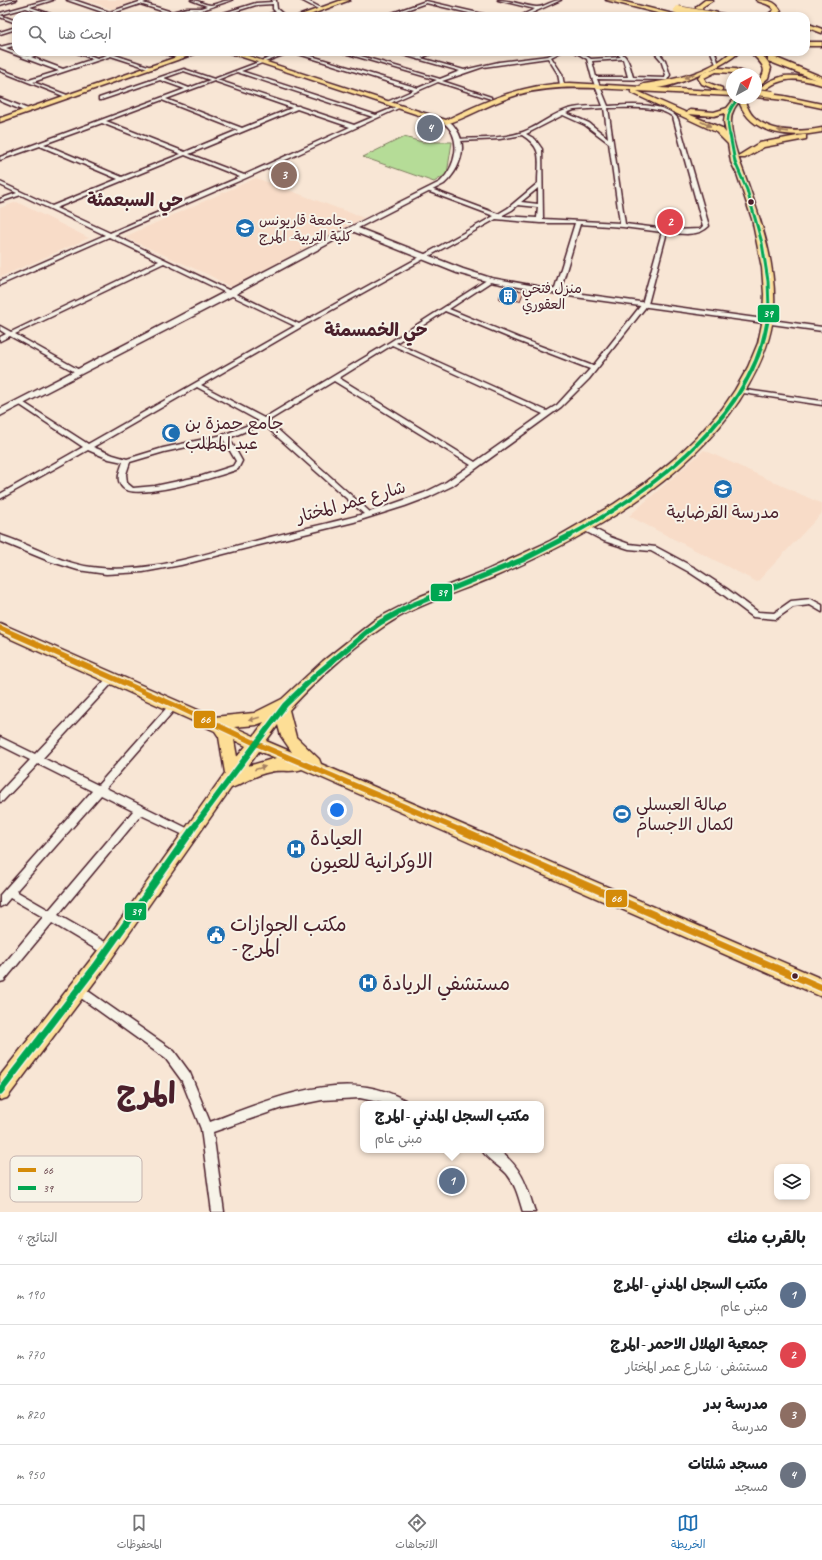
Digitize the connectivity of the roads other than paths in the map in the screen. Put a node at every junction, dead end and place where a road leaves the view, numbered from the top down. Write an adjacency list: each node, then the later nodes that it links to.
1 (14, 0): 22 (street)
2 (32, 0): 20 (street)
3 (51, 0): 20 (street)
4 (69, 0): 32 (street)
5 (148, 0): 21 (street)
6 (193, 0): 24 (street)
7 (230, 0): 24 (street)
8 (303, 0): 28 (street)
9 (347, 0): 28 (main road)
10 (500, 0): 23 (street)
11 (524, 0): 23 (street)
12 (559, 0): 29 (street)
13 (610, 0): 30 (highway)
14 (625, 0): 30 (highway)
15 (700, 0): 44 (highway)
16 (710, 0): 45 (highway)
17 (758, 0): 46 (highway)
18 (768, 0): 26 (highway)
19 (274, 1): 37 (street); 38 (street)
20 (41, 3): 25 (street)
21 (140, 3): 33 (street); 34 (street)
22 (0, 4)
23 (516, 4): 29 (street)
24 (211, 6): 27 (street)
25 (27, 7): 31 (street); 47 (street)
26 (785, 8)
27 (201, 9): 35 (street); 36 (street)
28 (321, 9): 39 (main road)
29 (539, 9): 42 (street)
30 (678, 10): 43 (highway, bridge)
31 (42, 12)
32 (106, 12)
33 (112, 12)
34 (168, 12)
35 (175, 12)
36 (198, 12)
37 (229, 12)
38 (276, 12)
39 (312, 12)
40 (397, 12): 41 (street)
41 (470, 12)
42 (531, 12)
43 (689, 12)
44 (692, 12)
45 (703, 12)
46 (776, 12)
47 (0, 15): 48 (street)
48 (12, 20)
49 (810, 27): 53 (highway)
50 (12, 29): 52 (street)
51 (810, 32): 53 (highway)
52 (0, 33)
53 (822, 34)
54 (810, 44): 55 (highway)
55 (822, 44)
56 (12, 45): 57 (street)
57 (1, 48): 58 (street)
58 (12, 52)
59 (24, 56): 79 (street)
60 (30, 56): 79 (street)
61 (88, 56): 84 (street)
62 (106, 56): 84 (street)
63 (113, 56): 88 (street)
64 (175, 56): 81 (street)
65 (186, 56): 81 (main road)
66 (242, 56): 86 (main road)
67 (278, 56): 86 (street)
68 (307, 56): 109 (street)
69 (356, 56): 98 (street)
70 (410, 56): 82 (street)
71 (423, 56): 82 (street)
72 (585, 56): 85 (street)
73 (622, 56): 83 (street)
74 (660, 56): 95 (street)
75 (715, 56): 87 (street)
76 (730, 56): 87 (highway)
77 (759, 56): 100 (highway)
78 (771, 56): 97 (highway); 101 (highway)
79 (27, 57): 90 (street)
80 (548, 57): 92 (street); 102 (street)
81 (181, 58): 88 (main road)
82 (418, 58): 92 (street)
83 (624, 58): 85 (street); 95 (street)
84 (96, 59): 90 (street)
85 (590, 60): 103 (street)
86 (261, 62): 91 (street); 123 (main road)
87 (718, 64): 105 (highway, one-way to 105)
88 (152, 68): 115 (main road)
89 (0, 70): 99 (street)
90 (60, 70): 99 (street)
91 (237, 71): 96 (street); 134 (street)
92 (464, 71): 98 (street)
93 (726, 71): 110 (main road)
94 (159, 78): 96 (street); 108 (street); 120 (street)
95 (631, 79): 103 (street)
96 (213, 80): 108 (street); 130 (street)
97 (822, 80)
98 (439, 81): 109 (street); 118 (street)
99 (28, 82): 115 (street)
100 (762, 82)
101 (772, 82): 104 (main road); 106 (main road)
102 (562, 83): 103 (main road); 118 (main road); 137 (main road)
103 (596, 83): 105 (main road); 107 (main road); 129 (street)
104 (822, 83)
105 (644, 86): 113 (main road)
106 (762, 86)
107 (618, 87): 112 (main road); 146 (main road, one-way to 146)
108 (188, 89): 121 (street)
109 (419, 90): 123 (street)
110 (726, 91)
111 (762, 91): 116 (main road, bridge)
112 (696, 92): 114 (main road); 132 (main road)
113 (726, 92)
114 (726, 92)
115 (66, 96): 131 (main road)
116 (773, 96): 122 (main road); 127 (main road)
117 (818, 97): 122 (main road)
118 (490, 98): 137 (main road)
119 (0, 99): 131 (street)
120 (100, 99)
121 (162, 99): 136 (street); 139 (street)
122 (801, 99): 127 (main road)
123 (388, 103): 128 (main road)
124 (737, 104): 132 (main road)
125 (740, 104): 148 (main road)
126 (743, 104): 140 (main road, one-way to 126)
127 (820, 106)
128 (399, 107): 134 (street); 137 (main road)
129 (606, 107): 133 (street); 144 (street); 166 (street)
130 (298, 108): 138 (street); 139 (street)
131 (26, 110): 135 (main road)
132 (730, 110): 146 (main road)
133 (563, 113): 141 (street); 144 (street)
134 (377, 117): 138 (street)
135 (0, 120)
136 (102, 121): 145 (street); 147 (street)
137 (444, 122): 143 (street)
138 (354, 127): 151 (street)
139 (242, 130): 147 (street)
140 (822, 130)
141 (523, 134): 143 (street); 154 (street)
142 (822, 134): 148 (main road)
143 (459, 140): 155 (street)
144 (612, 143): 164 (street)
145 (40, 144): 149 (street); 152 (street)
146 (732, 145): 150 (main road)
147 (185, 153): 151 (street); 152 (street)
148 (742, 156): 150 (main road)
149 (0, 159)
150 (740, 172): 176 (main road)
151 (244, 177): 167 (street)
152 (122, 179): 160 (street)
153 (0, 183): 156 (street)
154 (540, 183): 158 (street); 159 (street)
155 (429, 190): 161 (street); 165 (street)
156 (21, 193): 157 (street); 160 (street)
157 (0, 201)
158 (518, 203): 159 (street); 161 (street)
159 (540, 206): 162 (street)
160 (52, 208): 167 (street)
161 (496, 216): 162 (street); 168 (street)
162 (540, 221): 163 (street)
163 (578, 223): 164 (street); 172 (street)
164 (623, 225): 166 (street)
165 (352, 228): 168 (street); 173 (street)
166 (665, 230): 174 (street)
167 (109, 235): 169 (street); 171 (street)
168 (424, 257): 170 (street); 177 (street)
169 (164, 261): 173 (street); 180 (street)
170 (490, 280): 172 (street); 175 (street)
171 (0, 283)
172 (557, 292): 174 (street)
173 (231, 293): 177 (street); 184 (street)
174 (645, 304): 176 (street); 183 (street, شارع عمر المختار)
175 (445, 309): 182 (street); 183 (street)
176 (768, 320): 179 (street); 187 (main road)
177 (298, 326): 186 (street)
178 (0, 328): 180 (street)
179 (822, 329)
180 (10, 334): 181 (street); 184 (street)
181 (0, 338)
182 (392, 343): 185 (street); 193 (street)
183 (594, 369): 193 (street, شارع عمر المختار)
184 (79, 372): 189 (street)
185 (334, 378): 194 (street); 198 (street)
186 (198, 384): 194 (street); 196 (street)
187 (739, 391): 188 (street); 201 (main road)
188 (802, 400): 190 (street); 191 (street)
189 (19, 402): 192 (street); 196 (street)
190 (822, 403)
191 (822, 407)
192 (0, 412)
193 (548, 414): 198 (street, شارع عمر المختار)
194 (264, 421): 195 (street); 200 (street)
195 (225, 437): 197 (street); 197 (street)
196 (88, 447): 197 (street); 199 (street)
197 (127, 461)
198 (475, 465): 200 (street, شارع عمر المختار)
199 (0, 497)
200 (369, 515): 202 (street, شارع عمر المختار)
201 (584, 527): 203 (street); 207 (main road)
202 (0, 538)
203 (822, 609)
204 (0, 628): 205 (main road)
205 (113, 677): 206 (main road); 211 (street)
206 (174, 705): 208 (main road); 214 (street)
207 (285, 706): 208 (main road, one-way to 208); 210 (main road); 212 (main road)
208 (216, 726): 210 (main road); 213 (main road)
209 (0, 741): 211 (street)
210 (257, 744): 212 (main road); 213 (main road)
211 (36, 758): 214 (street); 215 (street)
212 (320, 771): 213 (main road, one-way to 212); 223 (main road)
213 (229, 779): 217 (main road)
214 (100, 789): 216 (street); 218 (street)
215 (0, 798)
216 (140, 809): 217 (street); 220 (street)
217 (190, 834): 221 (main road)
218 (9, 892): 219 (street); 220 (street)
219 (0, 902)
220 (52, 916): 221 (street); 222 (street)
221 (108, 950): 224 (main road)
222 (0, 977)
223 (822, 988)
224 (78, 989): 225 (main road); 227 (street)
225 (0, 1091)
226 (394, 1101): 227 (street)
227 (208, 1129): 229 (street)
228 (492, 1153): 230 (street)
229 (218, 1212)
230 (529, 1212)

